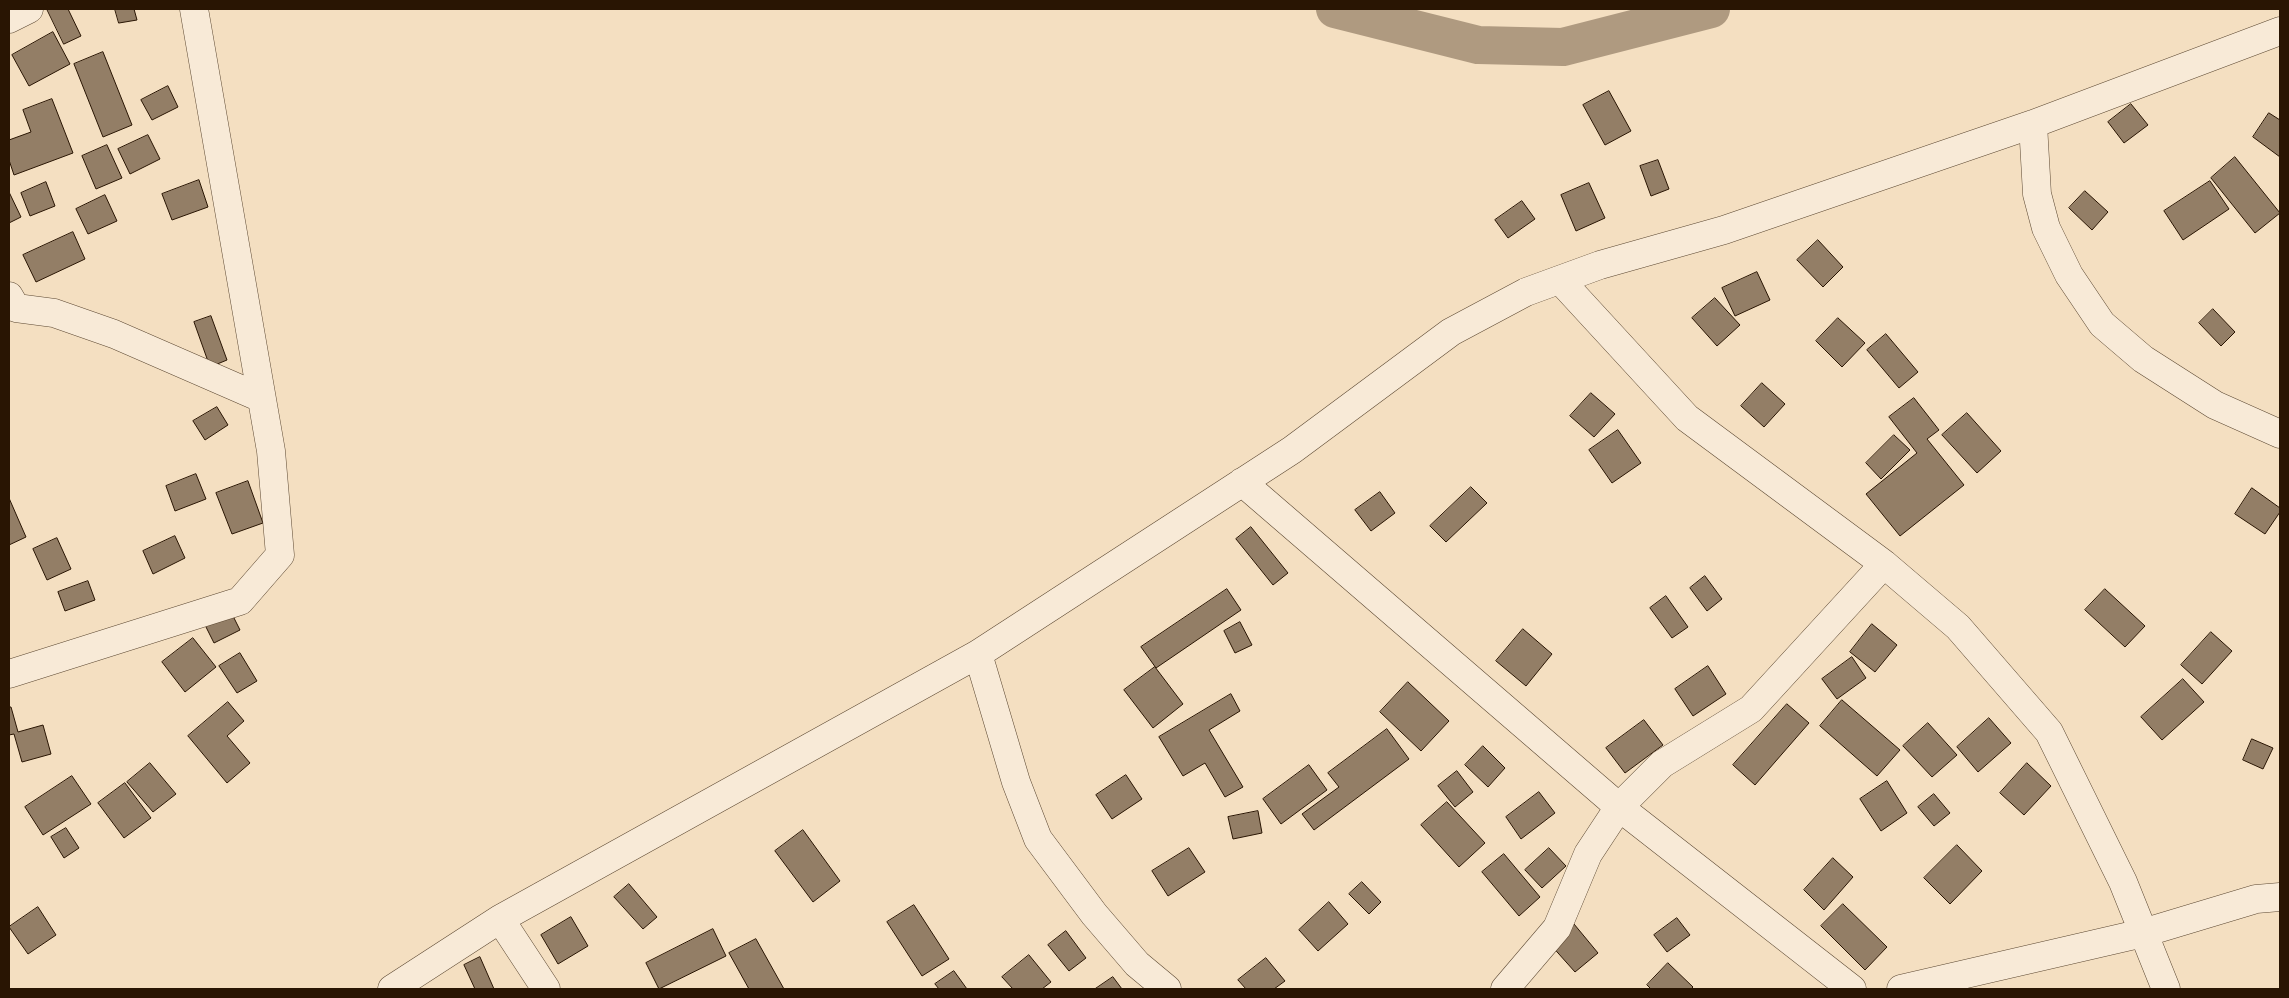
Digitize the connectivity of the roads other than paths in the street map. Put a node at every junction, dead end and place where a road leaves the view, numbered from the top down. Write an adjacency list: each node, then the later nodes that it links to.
1 (29, 9): 3 (street)
2 (194, 9): 8 (street)
3 (9, 19)
4 (2280, 31): 5 (street)
5 (2033, 124): 6 (street); 9 (street)
6 (1560, 280): 10 (street); 11 (street)
7 (9, 296): 8 (street)
8 (261, 398): 13 (street)
9 (2280, 434)
10 (1242, 482): 12 (street); 14 (street)
11 (1884, 564): 14 (street); 17 (street)
12 (978, 654): 16 (street); 20 (street)
13 (9, 674)
14 (1619, 806): 21 (street); 22 (street)
15 (2280, 897): 17 (street)
16 (500, 919): 18 (street); 19 (street)
17 (2143, 933): 23 (street); 24 (street)
18 (392, 989)
19 (546, 989)
20 (1167, 989)
21 (1505, 989)
22 (1852, 989)
23 (1901, 989)
24 (2166, 989)

